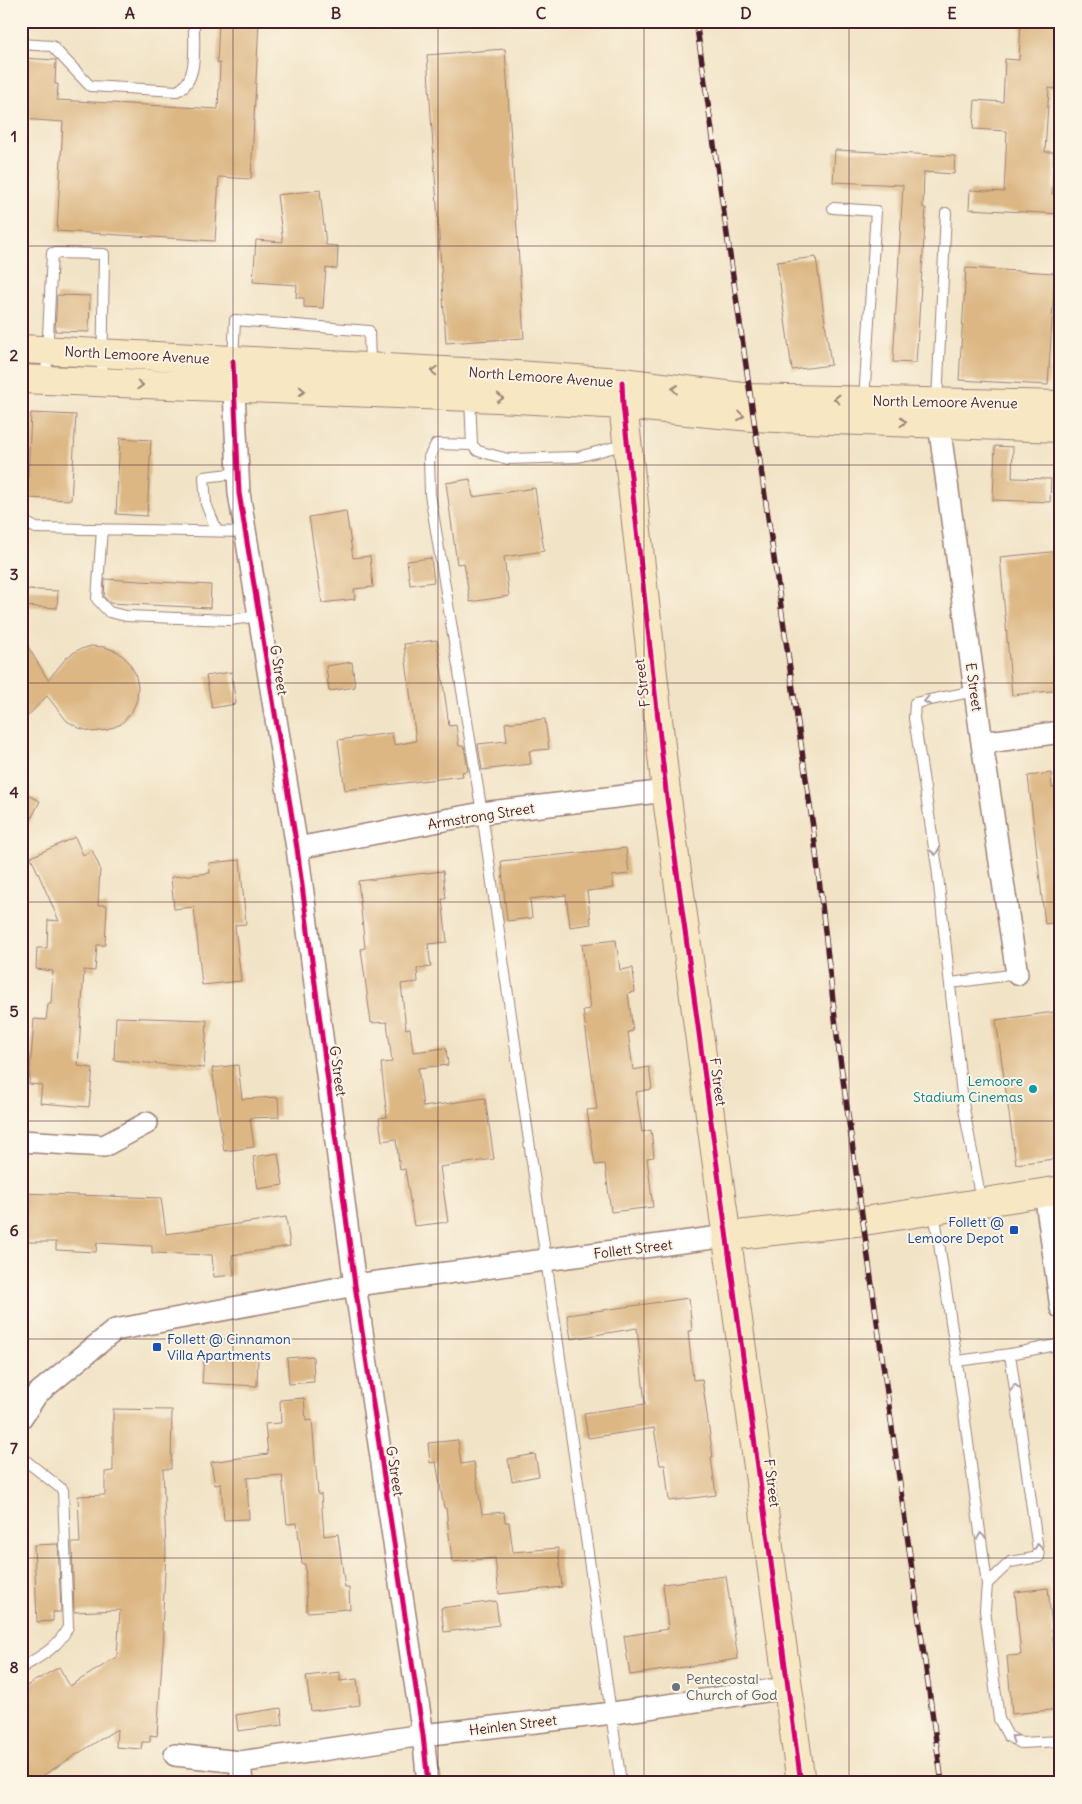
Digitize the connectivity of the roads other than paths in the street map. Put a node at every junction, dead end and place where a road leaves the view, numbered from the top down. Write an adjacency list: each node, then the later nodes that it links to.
1 (194, 21): 2 (lane)
2 (21, 44)
3 (833, 208): 16 (lane)
4 (946, 213): 17 (lane)
5 (21, 349): 6 (main road, North Lemoore Avenue)
6 (48, 350): 7 (main road, North Lemoore Avenue); 7 (lane); 9 (lane)
7 (102, 354): 8 (main road, North Lemoore Avenue); 11 (lane)
8 (233, 361): 10 (main road, North Lemoore Avenue); 10 (lane); 12 (street, G Street)
9 (34, 380): 11 (main road, North Lemoore Avenue)
10 (370, 380): 12 (main road, North Lemoore Avenue, one-way to 10); 13 (main road, North Lemoore Avenue, one-way to 10); 14 (main road, North Lemoore Avenue)
11 (102, 383): 12 (main road, North Lemoore Avenue, one-way to 12)
12 (233, 388): 21 (street, G Street)
13 (622, 394): 14 (main road, North Lemoore Avenue, one-way to 13); 16 (main road, North Lemoore Avenue); 19 (main road, F Street)
14 (470, 397): 20 (lane)
15 (1061, 405): 17 (main road, North Lemoore Avenue)
16 (863, 410): 17 (main road, North Lemoore Avenue)
17 (937, 412): 18 (main road, North Lemoore Avenue); 27 (street, E Street)
18 (1061, 428)
19 (627, 444): 20 (lane); 30 (main road, F Street)
20 (472, 445): 31 (lane)
21 (238, 473): 24 (lane); 25 (street, G Street)
22 (21, 520): 23 (lane)
23 (102, 529): 24 (lane); 26 (lane)
24 (216, 531): 25 (lane)
25 (245, 532): 26 (street, G Street)
26 (259, 616): 32 (street, G Street)
27 (975, 691): 29 (street, E Street); 34 (lane, one-way to 34)
28 (1061, 732): 29 (street)
29 (982, 743): 33 (street, E Street)
30 (666, 791): 31 (street, Armstrong Street); 40 (main road, F Street)
31 (482, 814): 32 (street, Armstrong Street); 41 (lane)
32 (297, 848): 42 (street, G Street)
33 (1017, 974): 34 (lane)
34 (951, 983): 38 (lane)
35 (147, 1123): 36 (street)
36 (21, 1141)
37 (1053, 1191): 38 (main road, Follett Street); 43 (street)
38 (981, 1202): 39 (main road, Follett Street)
39 (934, 1210): 40 (main road, Follett Street); 46 (lane)
40 (728, 1236): 41 (street, Follett Street); 51 (main road, F Street)
41 (545, 1260): 42 (street, Follett Street); 52 (lane)
42 (355, 1285): 47 (street, Follett Street); 53 (street, G Street)
43 (1061, 1308)
44 (1061, 1344): 45 (lane)
45 (1010, 1354): 46 (lane); 49 (lane, one-way to 45)
46 (957, 1361): 49 (lane, one-way to 46)
47 (21, 1418)
48 (21, 1457): 50 (lane)
49 (987, 1584): 54 (lane, one-way to 49)
50 (21, 1668)
51 (787, 1688): 52 (street, Heinlen Street); 59 (main road, F Street)
52 (613, 1713): 53 (street, Heinlen Street); 58 (lane)
53 (423, 1735): 56 (street, Heinlen Street); 57 (street, G Street)
54 (1061, 1741)
55 (175, 1755): 56 (street, Heinlen Street)
56 (241, 1772)
57 (428, 1783)
58 (621, 1783)
59 (801, 1783)

